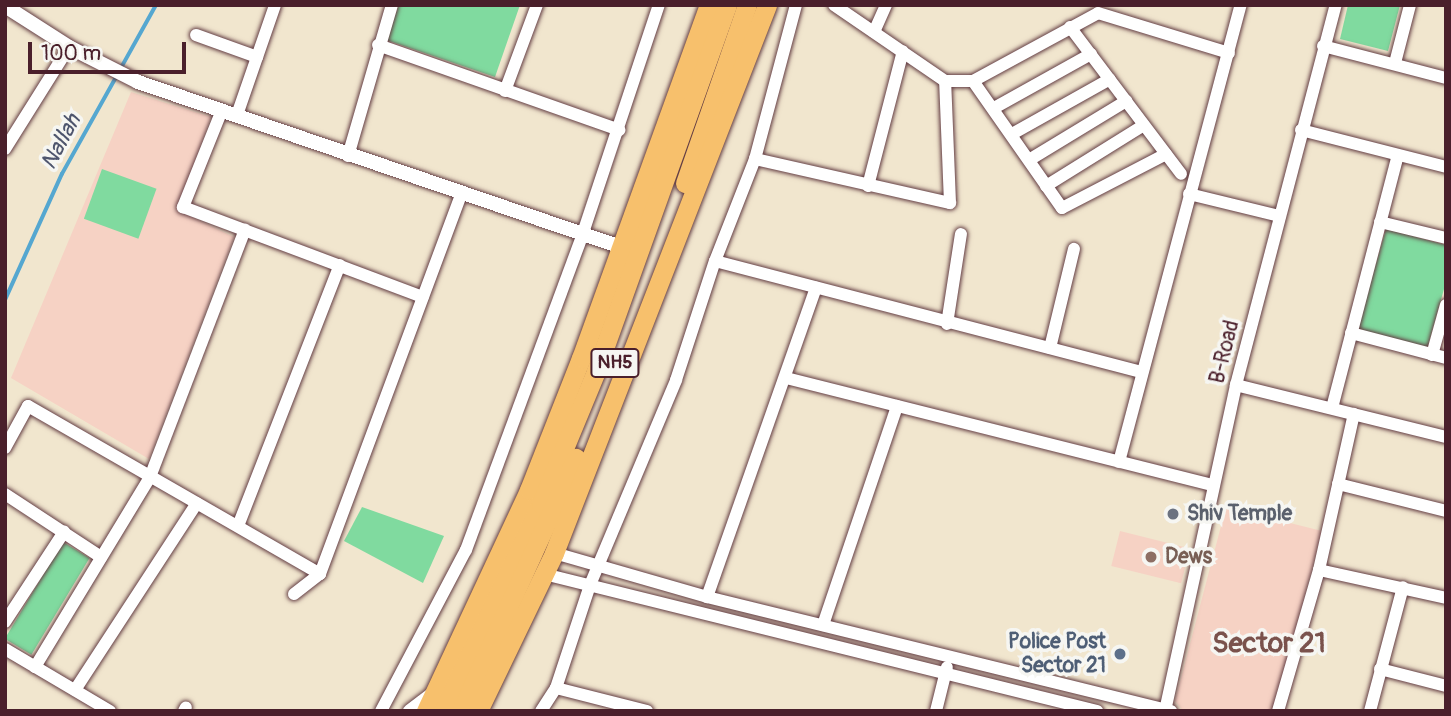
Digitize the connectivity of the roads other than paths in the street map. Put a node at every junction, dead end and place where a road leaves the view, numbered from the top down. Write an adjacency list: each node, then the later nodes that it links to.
1 (275, 5): 26 (street)
2 (393, 5): 20 (street)
3 (537, 5): 32 (street)
4 (659, 5): 38 (street)
5 (709, 5): 49 (highway)
6 (727, 5): 49 (highway, NH5)
7 (747, 5): 52 (highway, NH5)
8 (767, 5): 52 (highway)
9 (796, 5): 45 (street)
10 (834, 5): 18 (street)
11 (886, 5): 18 (street)
12 (1241, 5): 24 (street)
13 (1336, 5): 21 (street, B-Road)
14 (1410, 5): 27 (street)
15 (6, 6): 22 (street)
16 (1099, 9): 17 (street); 24 (street)
17 (1070, 27): 25 (street); 31 (street)
18 (874, 32): 23 (street)
19 (195, 34): 26 (street)
20 (378, 45): 32 (street); 44 (street)
21 (1323, 46): 27 (street); 39 (street, B-Road)
22 (69, 47): 35 (street); 41 (street)
23 (903, 51): 30 (street); 50 (street)
24 (1229, 53): 54 (street)
25 (1091, 54): 29 (street); 34 (street)
26 (257, 57): 36 (street)
27 (1395, 63): 28 (street)
28 (1446, 78)
29 (1110, 79): 33 (street); 40 (street)
30 (945, 81): 31 (street); 50 (street)
31 (973, 81): 34 (street)
32 (505, 91): 38 (street)
33 (1126, 101): 37 (street); 46 (street)
34 (994, 108): 40 (street)
35 (222, 110): 36 (street); 57 (street)
36 (237, 115): 44 (street)
37 (1144, 125): 42 (street); 51 (street)
38 (619, 130): 59 (street)
39 (1301, 130): 43 (street); 55 (street, B-Road)
40 (1012, 134): 46 (street)
41 (5, 149)
42 (1166, 154): 48 (street); 51 (street)
43 (1398, 155): 47 (street); 56 (street)
44 (348, 156): 53 (street)
45 (755, 159): 50 (street); 63 (street)
46 (1029, 160): 51 (street)
47 (1446, 167)
48 (1181, 174)
49 (656, 178): 61 (highway); 111 (highway, NH5)
50 (867, 186)
51 (1046, 186)
52 (690, 188): 89 (highway); 111 (highway, NH5)
53 (462, 193): 59 (street); 66 (street)
54 (1189, 194): 55 (street); 72 (street)
55 (1279, 216): 74 (street, B-Road)
56 (1380, 222): 60 (street); 69 (street)
57 (245, 230): 64 (street); 81 (street)
58 (961, 234): 68 (street)
59 (582, 236): 61 (street); 114 (street)
60 (1446, 239)
61 (621, 247): 111 (highway)
62 (1074, 249): 70 (street)
63 (715, 261): 65 (street); 91 (street)
64 (340, 265): 66 (street); 87 (street)
65 (816, 288): 68 (street); 73 (street)
66 (424, 297): 93 (street)
67 (1446, 305): 71 (street)
68 (947, 324): 70 (street)
69 (1351, 333): 71 (street); 76 (street)
70 (1050, 348): 72 (street)
71 (1439, 356)
72 (1142, 372): 80 (street)
73 (786, 377): 75 (street); 98 (street)
74 (1236, 385): 76 (street); 83 (street, B-Road)
75 (898, 406): 80 (street); 102 (street)
76 (1332, 408): 77 (street)
77 (1354, 414): 78 (street); 82 (street)
78 (1446, 436)
79 (5, 449): 81 (street)
80 (1119, 462): 83 (street)
81 (150, 477): 85 (street); 90 (street)
82 (1338, 484): 86 (street); 92 (street)
83 (1212, 485): 112 (street, B-Road)
84 (5, 494): 88 (street)
85 (197, 503): 87 (street); 110 (street)
86 (1446, 511)
87 (238, 526): 93 (street)
88 (64, 532): 90 (street); 101 (street)
89 (554, 553): 91 (street); 94 (highway)
90 (102, 556): 105 (street)
91 (598, 566): 95 (street); 98 (street)
92 (1319, 570): 96 (street); 121 (street)
93 (320, 574): 97 (street)
94 (544, 574): 95 (street); 116 (highway)
95 (590, 585): 100 (street); 109 (street)
96 (1403, 587): 99 (street); 106 (street)
97 (294, 594)
98 (704, 596): 100 (street); 102 (street)
99 (1446, 598)
100 (697, 611): 107 (street)
101 (5, 622)
102 (823, 625): 104 (street)
103 (5, 649): 105 (street)
104 (949, 657): 107 (street); 112 (street)
105 (35, 667): 110 (street)
106 (1380, 669): 108 (street); 122 (street)
107 (945, 673): 119 (street); 120 (street)
108 (1446, 686)
109 (556, 688): 117 (street); 118 (street)
110 (75, 690): 113 (street)
111 (440, 705): 115 (street)
112 (1167, 710)
113 (110, 711)
114 (381, 711)
115 (410, 711)
116 (478, 711)
117 (541, 711)
118 (647, 711)
119 (936, 711)
120 (1097, 711)
121 (1278, 711)
122 (1370, 711)

